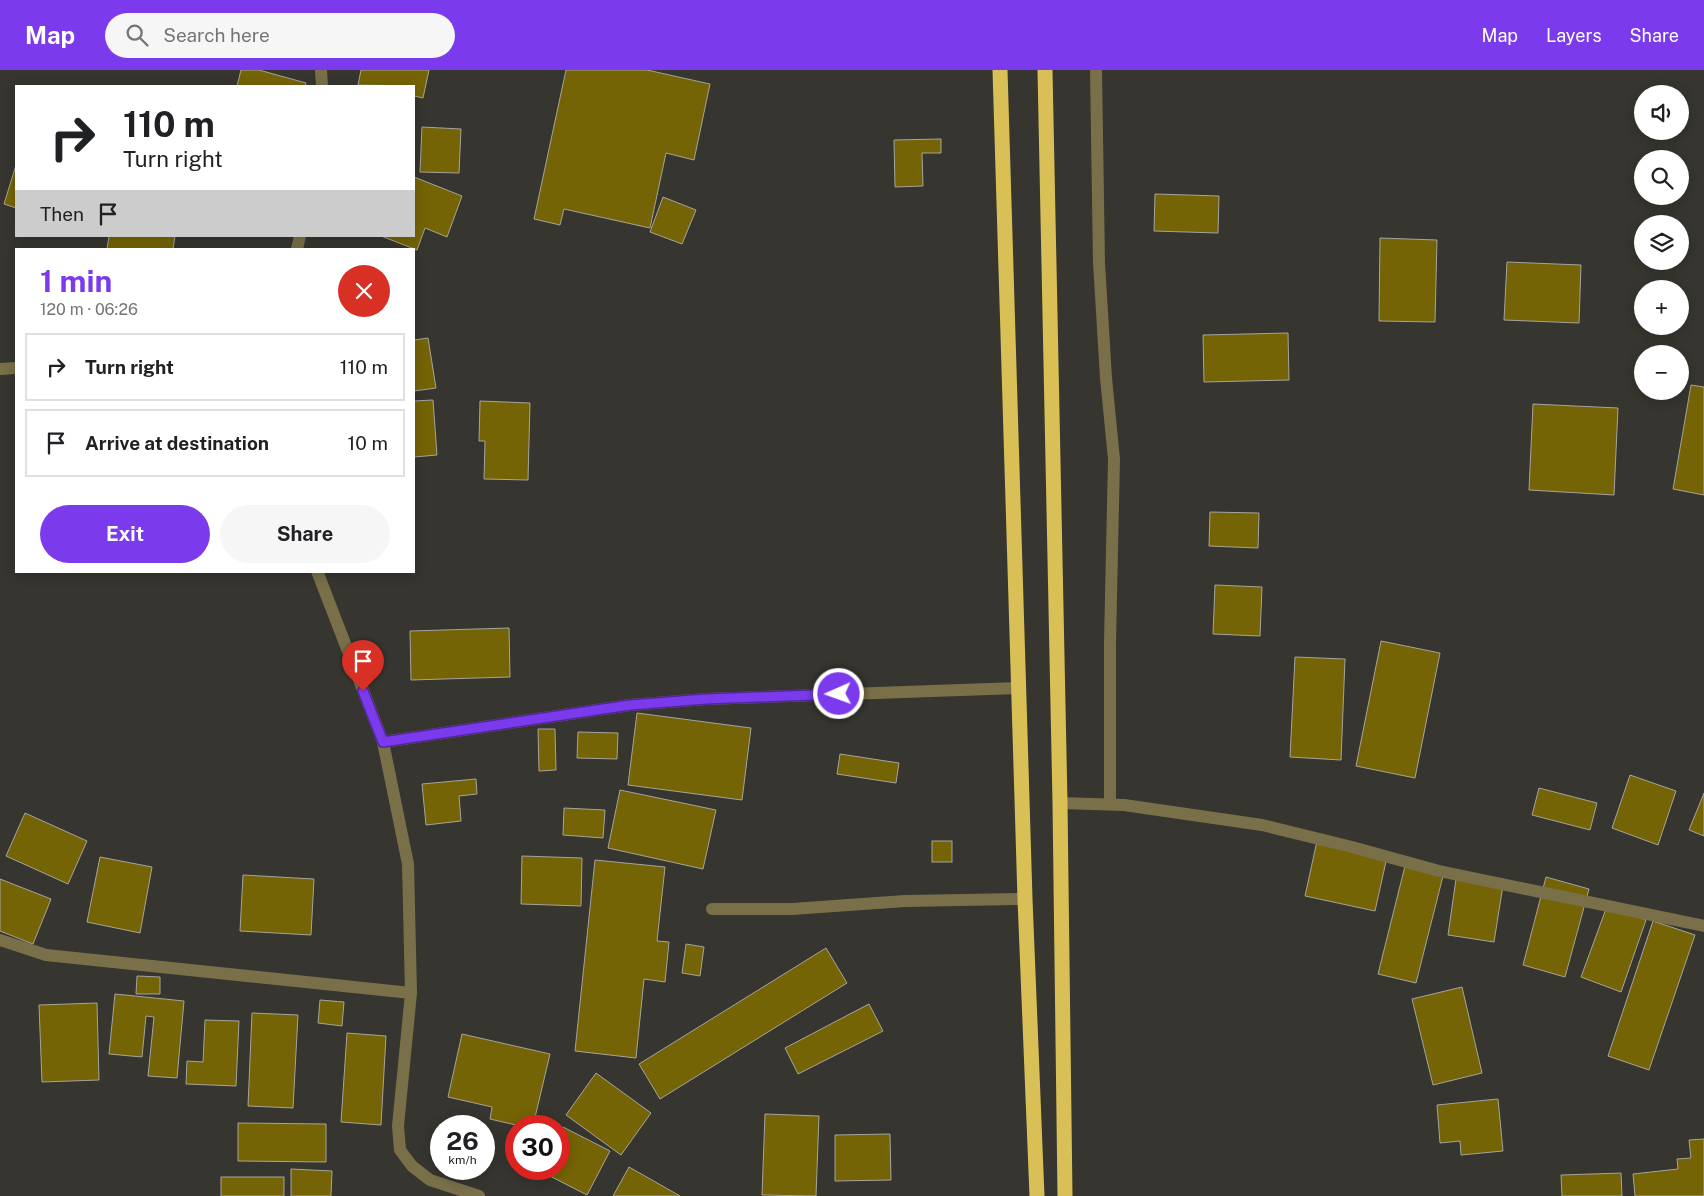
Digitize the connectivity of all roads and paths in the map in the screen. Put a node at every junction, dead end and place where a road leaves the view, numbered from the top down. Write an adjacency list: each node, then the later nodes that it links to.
1 (321, 70): 5 (street)
2 (1000, 70): 9 (highway)
3 (1045, 70): 11 (highway)
4 (1096, 70): 12 (street)
5 (322, 85)
6 (15, 368): 7 (street)
7 (0, 369)
8 (318, 573): 10 (street)
9 (1018, 688): 10 (street); 13 (highway)
10 (383, 742): 17 (street)
11 (1060, 803): 12 (street); 20 (highway)
12 (1110, 804): 15 (street)
13 (1025, 899): 14 (street); 19 (highway)
14 (712, 910)
15 (1704, 926)
16 (0, 940): 17 (street)
17 (411, 993): 18 (street)
18 (479, 1196)
19 (1036, 1196)
20 (1065, 1196)

